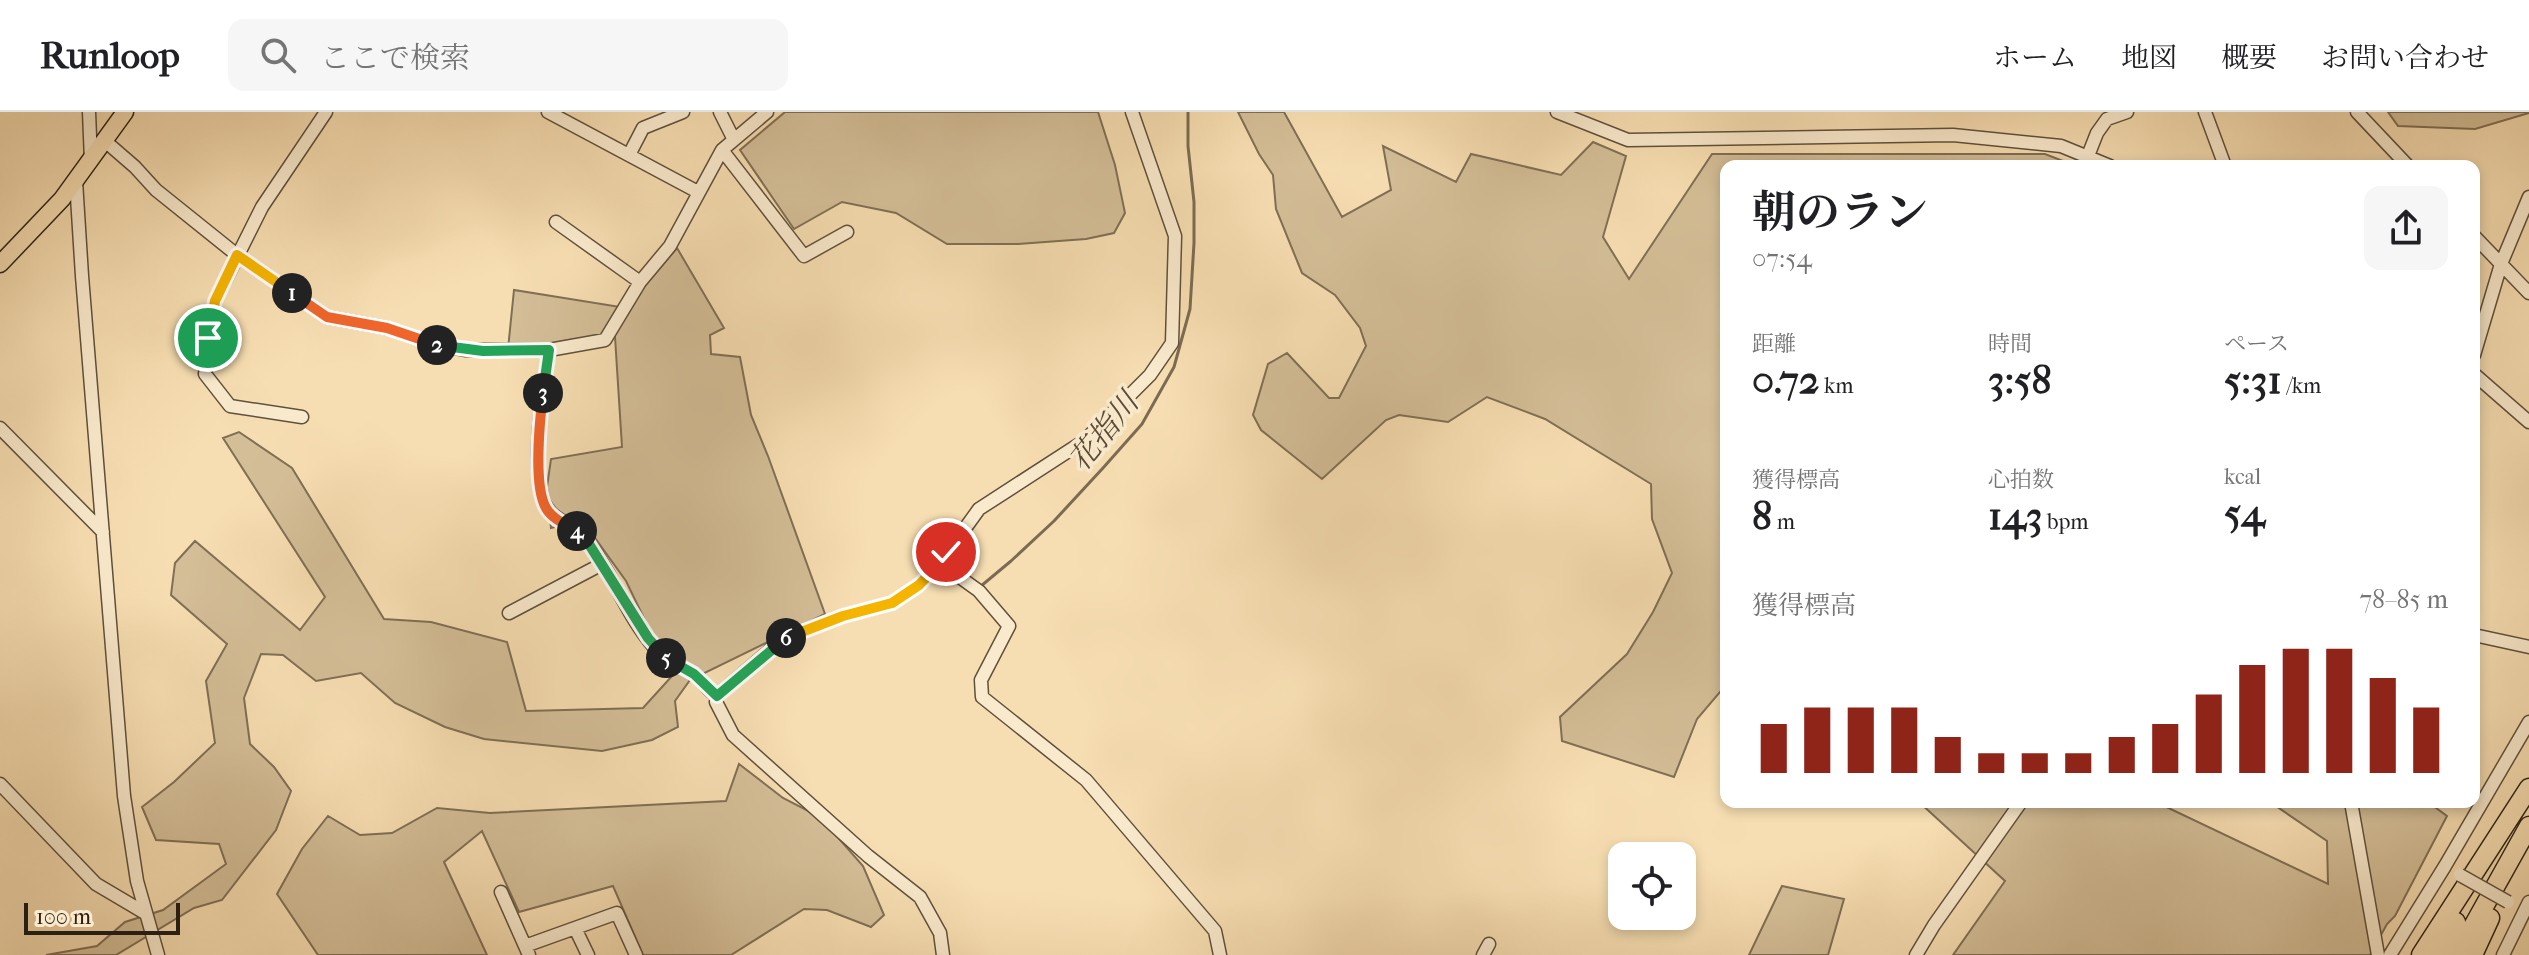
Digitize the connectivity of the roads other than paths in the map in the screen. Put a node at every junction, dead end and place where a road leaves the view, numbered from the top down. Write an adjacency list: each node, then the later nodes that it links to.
1 (89, 112): 21 (street)
2 (125, 112): 14 (main road)
3 (326, 112): 28 (street)
4 (548, 112): 16 (street)
5 (683, 112): 16 (street)
6 (720, 112): 13 (street)
7 (767, 112): 13 (street)
8 (1132, 112): 40 (street)
9 (1557, 112): 17 (street)
10 (2127, 112): 18 (street)
11 (2205, 112): 19 (street)
12 (2357, 112): 20 (street)
13 (734, 140): 15 (street)
14 (105, 141): 21 (main road); 28 (street)
15 (722, 150): 23 (street); 26 (street)
16 (629, 155): 23 (street)
17 (2083, 160)
18 (2086, 160)
19 (2223, 160)
20 (2402, 160)
21 (91, 161): 22 (main road)
22 (76, 181): 29 (main road); 39 (street)
23 (698, 192): 31 (street)
24 (2529, 197): 30 (street)
25 (556, 222): 31 (street)
26 (847, 232)
27 (2480, 242): 30 (street)
28 (237, 255): 34 (street); 36 (street)
29 (0, 264)
30 (2501, 264): 32 (street); 33 (street)
31 (640, 282): 34 (street)
32 (2529, 293)
33 (2480, 335)
34 (549, 350): 41 (street)
35 (2480, 379): 37 (street)
36 (302, 417)
37 (2529, 422)
38 (0, 428): 39 (street)
39 (103, 532): 58 (street)
40 (940, 563): 45 (street); 65 (street)
41 (602, 564): 42 (street); 45 (street)
42 (509, 613)
43 (2480, 636): 44 (street)
44 (2529, 647)
45 (717, 696): 64 (street)
46 (2529, 722): 49 (street)
47 (0, 784): 58 (street)
48 (2529, 789): 69 (highway); 70 (highway)
49 (2480, 806)
50 (2017, 808): 66 (street)
51 (2352, 808): 67 (street)
52 (2479, 808): 55 (street)
53 (2529, 826): 71 (highway)
54 (2529, 836): 72 (highway)
55 (2445, 866): 57 (street, bridge); 68 (street)
56 (501, 892): 60 (street)
57 (2527, 906): 73 (street)
58 (145, 913): 61 (street)
59 (575, 928): 60 (street); 62 (street); 63 (street)
60 (527, 951)
61 (158, 955)
62 (588, 955)
63 (636, 955)
64 (943, 955)
65 (1220, 955)
66 (1916, 955)
67 (2378, 955)
68 (2390, 955)
69 (2421, 955)
70 (2438, 955)
71 (2457, 955)
72 (2473, 955)
73 (2503, 955)

